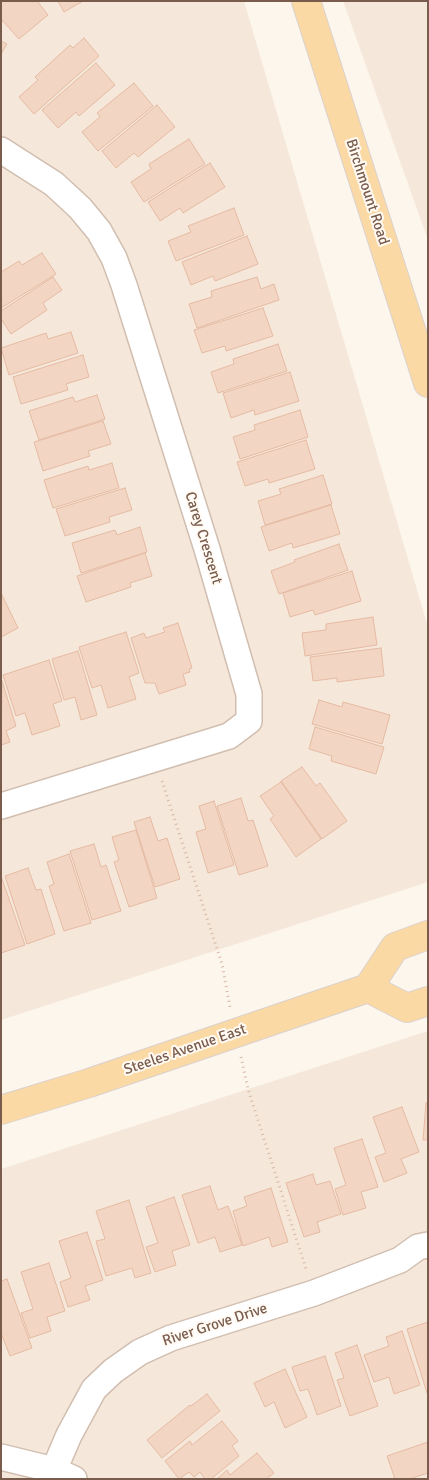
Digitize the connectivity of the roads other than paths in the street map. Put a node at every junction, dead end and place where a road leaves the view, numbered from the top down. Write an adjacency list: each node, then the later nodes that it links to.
1 (306, 1): 3 (main road, Birchmount Road)
2 (1, 150): 4 (street, Carey Crescent)
3 (428, 383)
4 (1, 806)
5 (428, 935): 6 (main road)
6 (368, 988): 7 (main road); 8 (main road, Steeles Avenue East)
7 (428, 1001)
8 (1, 1110)
9 (428, 1245): 11 (street, River Grove Drive)
10 (1, 1457): 11 (street)
11 (64, 1474)

